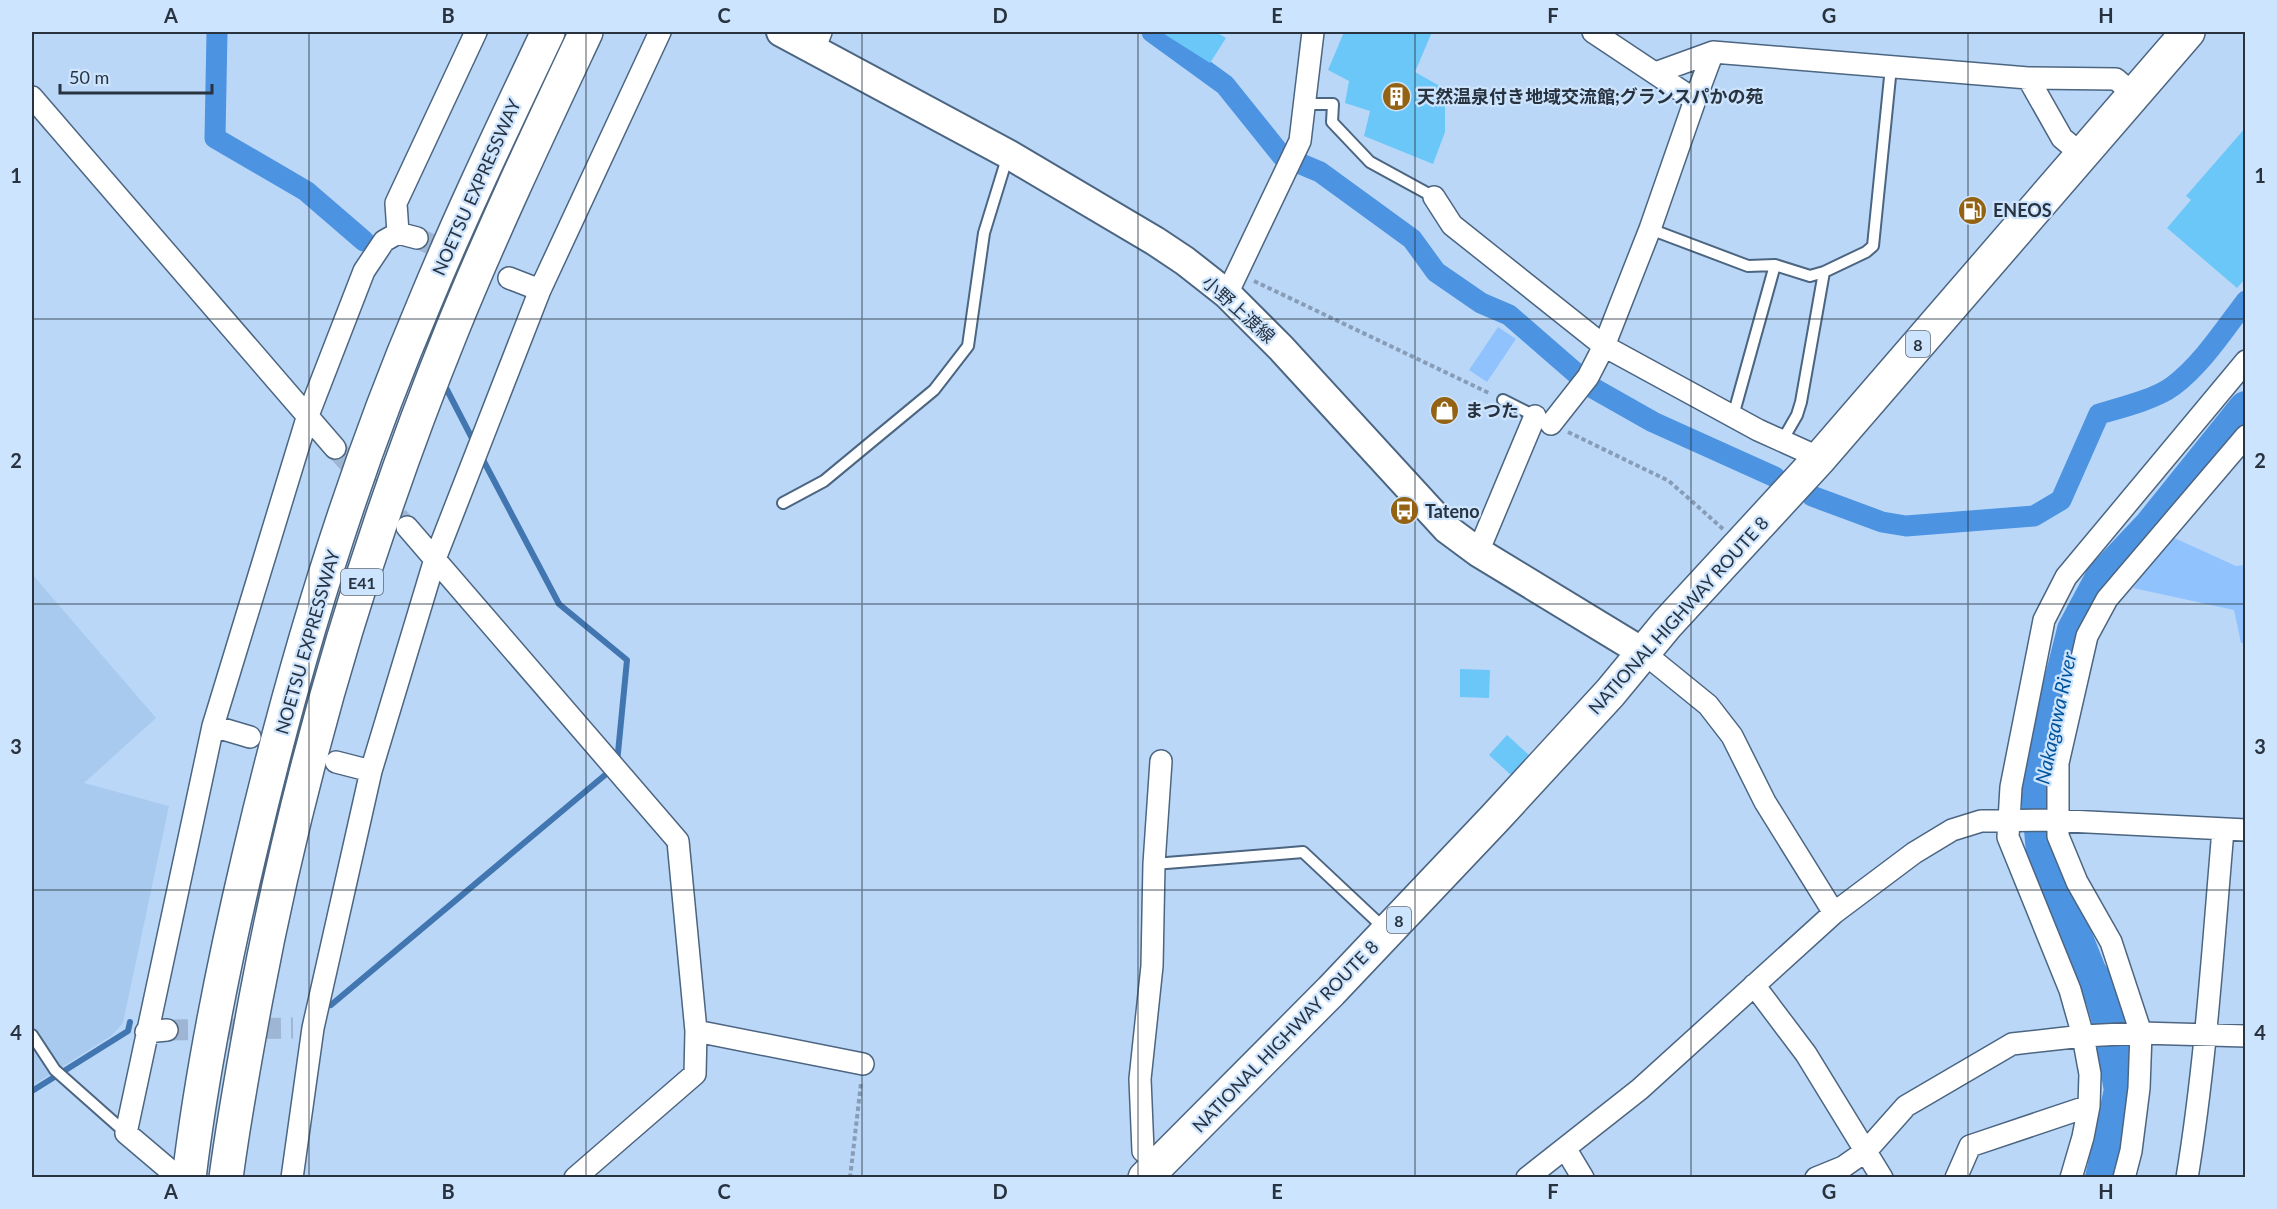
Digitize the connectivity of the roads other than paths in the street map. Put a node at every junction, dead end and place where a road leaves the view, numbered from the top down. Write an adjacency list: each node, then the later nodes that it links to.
1 (476, 32): 31 (street)
2 (548, 32): 69 (highway, NOETSU EXPRESSWAY / E41)
3 (586, 32): 66 (highway, NOETSU EXPRESSWAY / E41)
4 (660, 32): 26 (street)
5 (782, 32): 9 (main road, 小野上渡線)
6 (1313, 32): 17 (street)
7 (1593, 32): 12 (street)
8 (2188, 32): 14 (highway, NATIONAL HIGHWAY ROUTE 8 / 8)
9 (818, 41): 18 (main road, 小野上渡線)
10 (1713, 52): 11 (street); 12 (street); 16 (street)
11 (1891, 67): 13 (street); 23 (lane)
12 (1655, 73): 16 (street)
13 (2028, 78): 14 (street); 19 (street)
14 (2133, 94): 19 (highway, NATIONAL HIGHWAY ROUTE 8 / 8)
15 (32, 97): 31 (street)
16 (1695, 100): 21 (street)
17 (1304, 104): 20 (lane); 25 (street)
18 (1008, 154): 25 (main road, 小野上渡線); 37 (lane)
19 (2081, 154): 36 (highway, NATIONAL HIGHWAY ROUTE 8 / 8)
20 (1434, 197): 27 (street)
21 (1650, 228): 22 (lane); 27 (street)
22 (1775, 265): 23 (lane); 30 (lane)
23 (1824, 272): 34 (lane)
24 (509, 278): 26 (street)
25 (1232, 284): 39 (main road, 小野上渡線)
26 (540, 290): 40 (street)
27 (1604, 346): 30 (street); 32 (street)
28 (2246, 361): 47 (street)
29 (1503, 400): 32 (lane)
30 (1733, 416): 34 (street)
31 (307, 418): 35 (street); 42 (street)
32 (1543, 420): 39 (street)
33 (2246, 436): 48 (street)
34 (1782, 441): 36 (street)
35 (335, 448)
36 (1820, 458): 41 (highway, NATIONAL HIGHWAY ROUTE 8 / 8)
37 (783, 503)
38 (407, 527): 40 (street)
39 (1478, 552): 41 (main road, 小野上渡線)
40 (435, 559): 46 (street); 55 (street)
41 (1644, 653): 52 (street); 53 (highway, NATIONAL HIGHWAY ROUTE 8 / 8)
42 (213, 726): 43 (street); 63 (street)
43 (250, 737)
44 (1161, 761): 51 (street)
45 (336, 762): 46 (street)
46 (371, 771): 70 (street)
47 (2013, 820): 48 (street); 52 (street); 59 (street)
48 (2053, 820): 49 (street); 56 (street)
49 (2223, 830): 50 (street); 57 (street)
50 (2246, 830)
51 (1154, 864): 53 (lane); 67 (street)
52 (1834, 913): 54 (street)
53 (1388, 932): 67 (highway, NATIONAL HIGHWAY ROUTE 8 / 8)
54 (1754, 985): 64 (street); 65 (street)
55 (696, 1031): 61 (street); 71 (street)
56 (2136, 1034): 57 (street); 59 (street); 78 (street)
57 (2206, 1034): 60 (street); 79 (street)
58 (32, 1035): 63 (lane)
59 (2087, 1036): 62 (street); 65 (street)
60 (2246, 1036)
61 (863, 1064)
62 (2089, 1106): 76 (street); 77 (street)
63 (126, 1133): 68 (street)
64 (1565, 1148): 72 (street); 73 (street)
65 (1866, 1151): 74 (street); 75 (street)
66 (227, 1169)
67 (1152, 1171)
68 (179, 1178)
69 (189, 1178)
70 (292, 1178)
71 (575, 1178)
72 (1527, 1178)
73 (1583, 1178)
74 (1816, 1178)
75 (1882, 1178)
76 (1956, 1178)
77 (2071, 1178)
78 (2124, 1178)
79 (2187, 1178)

